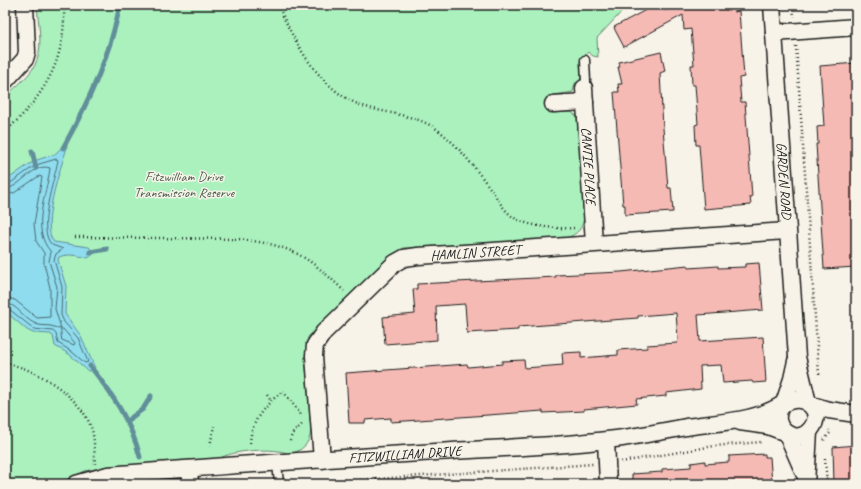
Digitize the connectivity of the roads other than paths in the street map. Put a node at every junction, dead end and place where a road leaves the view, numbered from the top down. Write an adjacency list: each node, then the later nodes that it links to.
1 (25, 5): 6 (street)
2 (772, 5): 4 (street, GARDEN ROAD)
3 (856, 27): 4 (street)
4 (774, 33): 9 (street, GARDEN ROAD)
5 (585, 60): 7 (lane)
6 (5, 81)
7 (584, 95): 8 (street); 10 (street, CANTIE PLACE)
8 (553, 104)
9 (787, 231): 10 (street, HAMLIN STREET); 11 (street, GARDEN ROAD)
10 (594, 243): 19 (street, HAMLIN STREET)
11 (797, 357): 12 (street, GARDEN ROAD); 13 (street, GARDEN ROAD)
12 (783, 404): 13 (street); 15 (street, FITZWILLIAM DRIVE); 17 (street)
13 (808, 404): 14 (street); 16 (street)
14 (853, 414): 16 (street)
15 (734, 421): 17 (street, FITZWILLIAM DRIVE); 18 (street, FITZWILLIAM DRIVE)
16 (810, 430): 17 (street); 22 (street)
17 (786, 433): 22 (street)
18 (606, 441): 19 (street, FITZWILLIAM DRIVE); 25 (street)
19 (322, 460): 20 (street, FITZWILLIAM DRIVE)
20 (277, 463): 21 (street, FITZWILLIAM DRIVE); 24 (lane)
21 (189, 477): 23 (street, FITZWILLIAM DRIVE)
22 (805, 480)
23 (76, 484)
24 (279, 484)
25 (608, 484)

